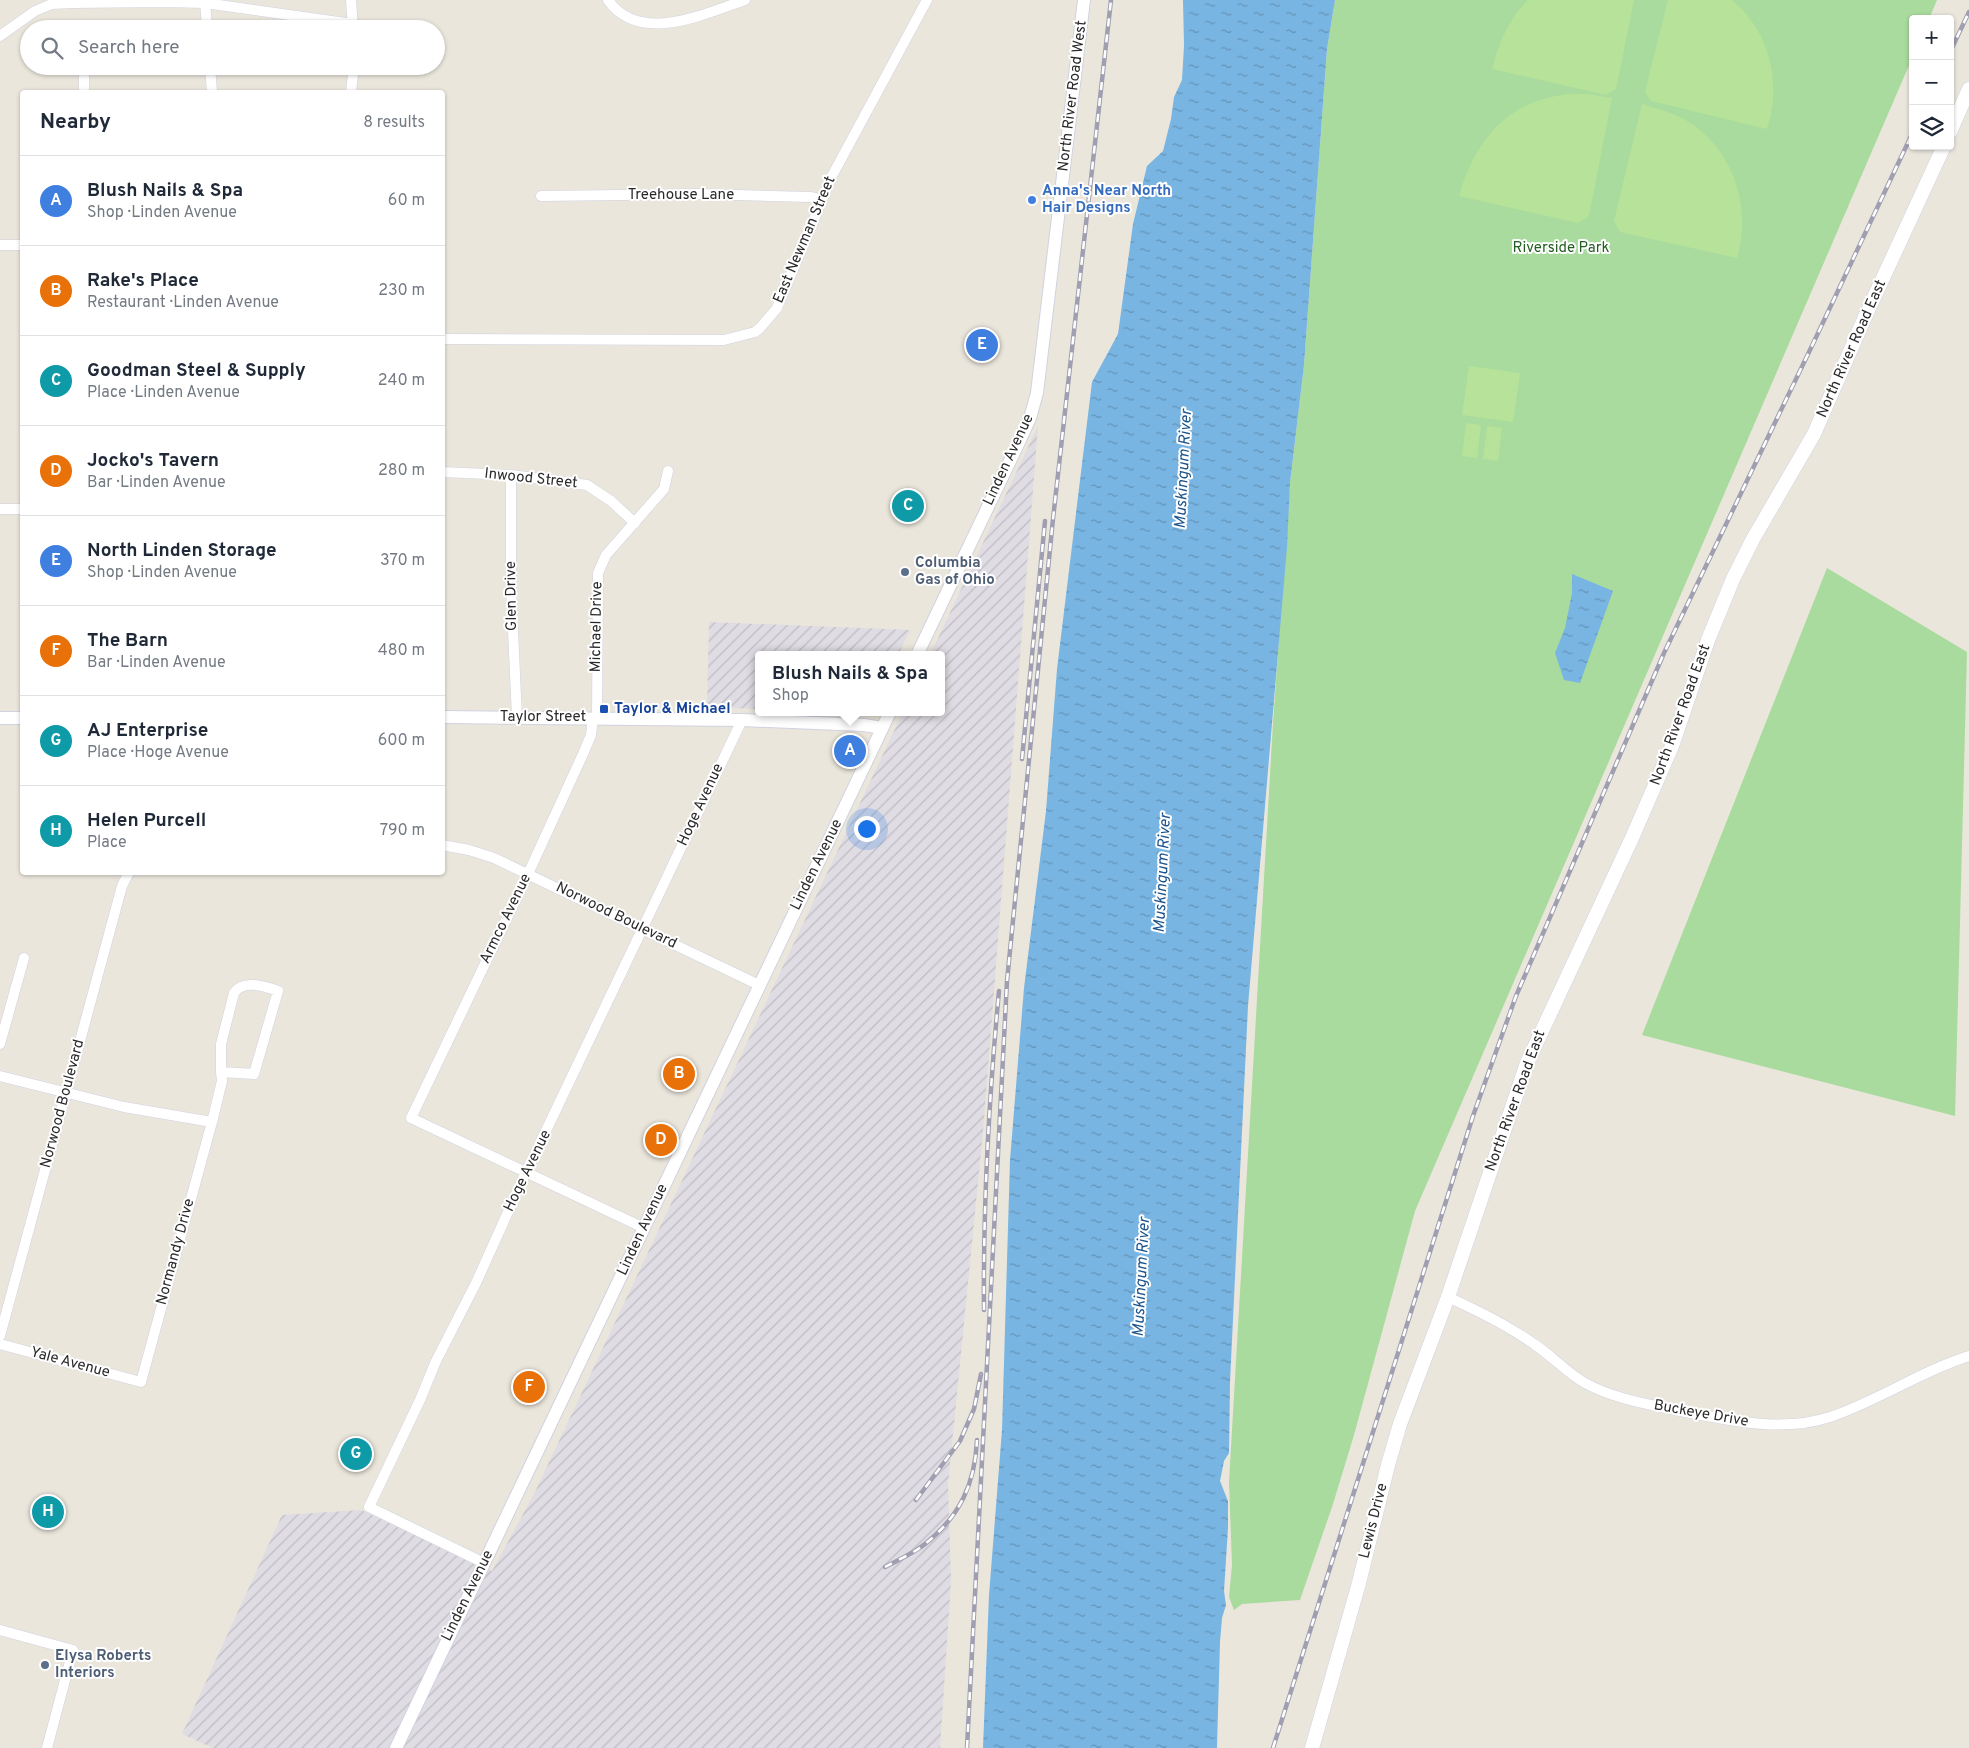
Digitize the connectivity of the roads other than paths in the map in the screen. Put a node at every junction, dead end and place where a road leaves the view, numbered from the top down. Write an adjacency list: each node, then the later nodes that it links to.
1 (351, 0): 11 (street)
2 (608, 0): 3 (street)
3 (745, 0)
4 (927, 0): 24 (street, East Newman Street)
5 (1084, 0): 27 (street, North River Road West)
6 (72, 1): 7 (street); 8 (street)
7 (204, 2): 9 (street); 10 (street)
8 (22, 20)
9 (205, 20)
10 (316, 20)
11 (353, 20)
12 (20, 22): 13 (street)
13 (0, 36)
14 (211, 75): 18 (street)
15 (353, 75): 19 (street)
16 (84, 76): 17 (street)
17 (84, 90)
18 (212, 90)
19 (351, 90)
20 (1968, 92): 21 (main road)
21 (1954, 123)
22 (1942, 150): 57 (main road, North River Road East)
23 (540, 196): 24 (street, Treehouse Lane)
24 (821, 199): 28 (street, East Newman Street)
25 (0, 245): 26 (street)
26 (20, 245)
27 (1054, 251): 35 (street, Linden Avenue)
28 (445, 339)
29 (668, 470): 34 (street, Michael Drive)
30 (445, 472): 31 (street, Inwood Street)
31 (511, 475): 34 (street, Inwood Street); 38 (street, Glen Drive)
32 (0, 509): 33 (street)
33 (20, 509)
34 (635, 523): 41 (street, Michael Drive)
35 (919, 651)
36 (888, 716): 43 (street, Linden Avenue)
37 (445, 717): 38 (street, Taylor Street)
38 (517, 717): 41 (street, Taylor Street)
39 (0, 718): 40 (street)
40 (20, 718)
41 (595, 718): 42 (street, Taylor Street); 45 (street, Armco Avenue)
42 (742, 720): 43 (street, Taylor Street); 47 (street, Hoge Avenue)
43 (882, 728): 49 (street, Linden Avenue)
44 (445, 846): 45 (street, Norwood Boulevard)
45 (528, 874): 47 (street, Norwood Boulevard); 55 (street, Armco Avenue)
46 (128, 875): 53 (street, Norwood Boulevard)
47 (643, 928): 49 (street, Norwood Boulevard); 55 (street, Hoge Avenue)
48 (24, 958): 50 (street)
49 (759, 985): 56 (street, Linden Avenue)
50 (0, 1044)
51 (221, 1072): 51 (street, Normandy Drive); 54 (street, Normandy Drive)
52 (0, 1076): 53 (street)
53 (66, 1094): 54 (street); 58 (street, Norwood Boulevard)
54 (212, 1122): 61 (street, Normandy Drive)
55 (526, 1173): 56 (street); 62 (street, Hoge Avenue)
56 (644, 1228): 62 (street, Linden Avenue)
57 (1448, 1297): 60 (street, Buckeye Drive); 66 (main road, Lewis Drive)
58 (0, 1336)
59 (0, 1344): 61 (street, Yale Avenue)
60 (1969, 1356)
61 (141, 1382)
62 (484, 1563): 65 (street, Linden Avenue)
63 (0, 1630): 64 (street)
64 (47, 1748)
65 (396, 1748)
66 (1312, 1748)

